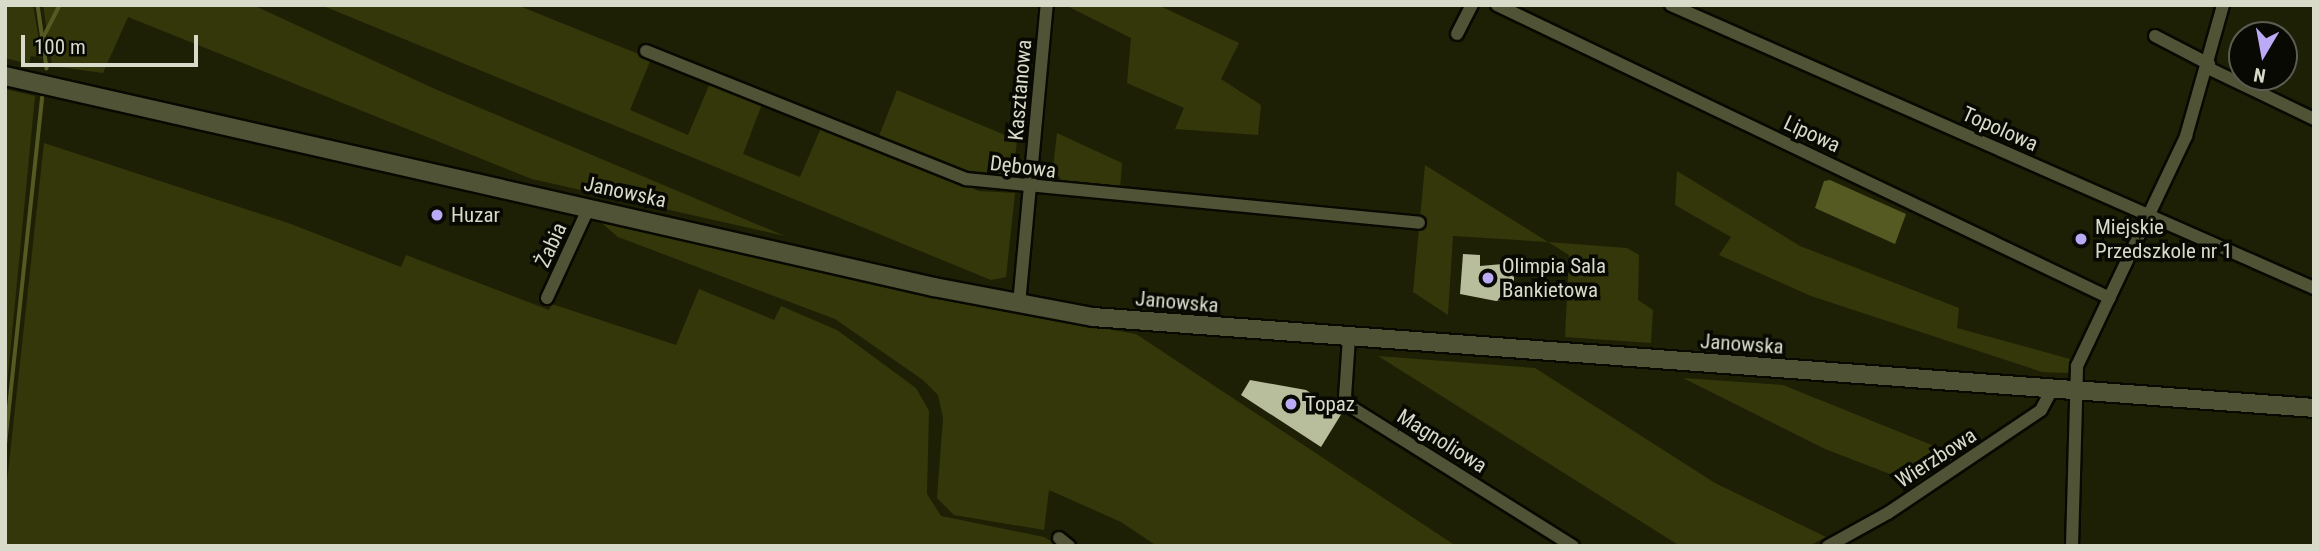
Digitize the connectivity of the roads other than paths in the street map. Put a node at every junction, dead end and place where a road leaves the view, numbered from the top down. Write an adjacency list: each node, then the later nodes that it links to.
1 (1047, 5): 12 (street, Kasztanowa)
2 (1472, 5): 6 (street)
3 (1497, 5): 18 (street, Lipowa)
4 (1671, 5): 14 (street, Topolowa)
5 (2222, 5): 9 (street)
6 (1457, 34)
7 (2155, 36): 9 (street)
8 (646, 51): 12 (street, Dębowa)
9 (2208, 66): 11 (street); 14 (street)
10 (5, 76): 13 (main road, Janowska)
11 (2314, 119)
12 (1031, 186): 15 (street, Dębowa); 19 (street, Kasztanowa)
13 (589, 207): 17 (street, Żabia); 19 (main road, Janowska)
14 (2150, 215): 16 (street, Topolowa); 18 (street)
15 (1419, 223)
16 (2314, 288)
17 (547, 298)
18 (2110, 298): 22 (street)
19 (1018, 304): 20 (main road, Janowska)
20 (1349, 338): 21 (main road, Janowska); 24 (street, Magnoliowa)
21 (2052, 389): 22 (main road, Janowska); 25 (street, Wierzbowa)
22 (2075, 390): 23 (main road, Janowska); 26 (street)
23 (2314, 408)
24 (1573, 546)
25 (1828, 546)
26 (2072, 546)

